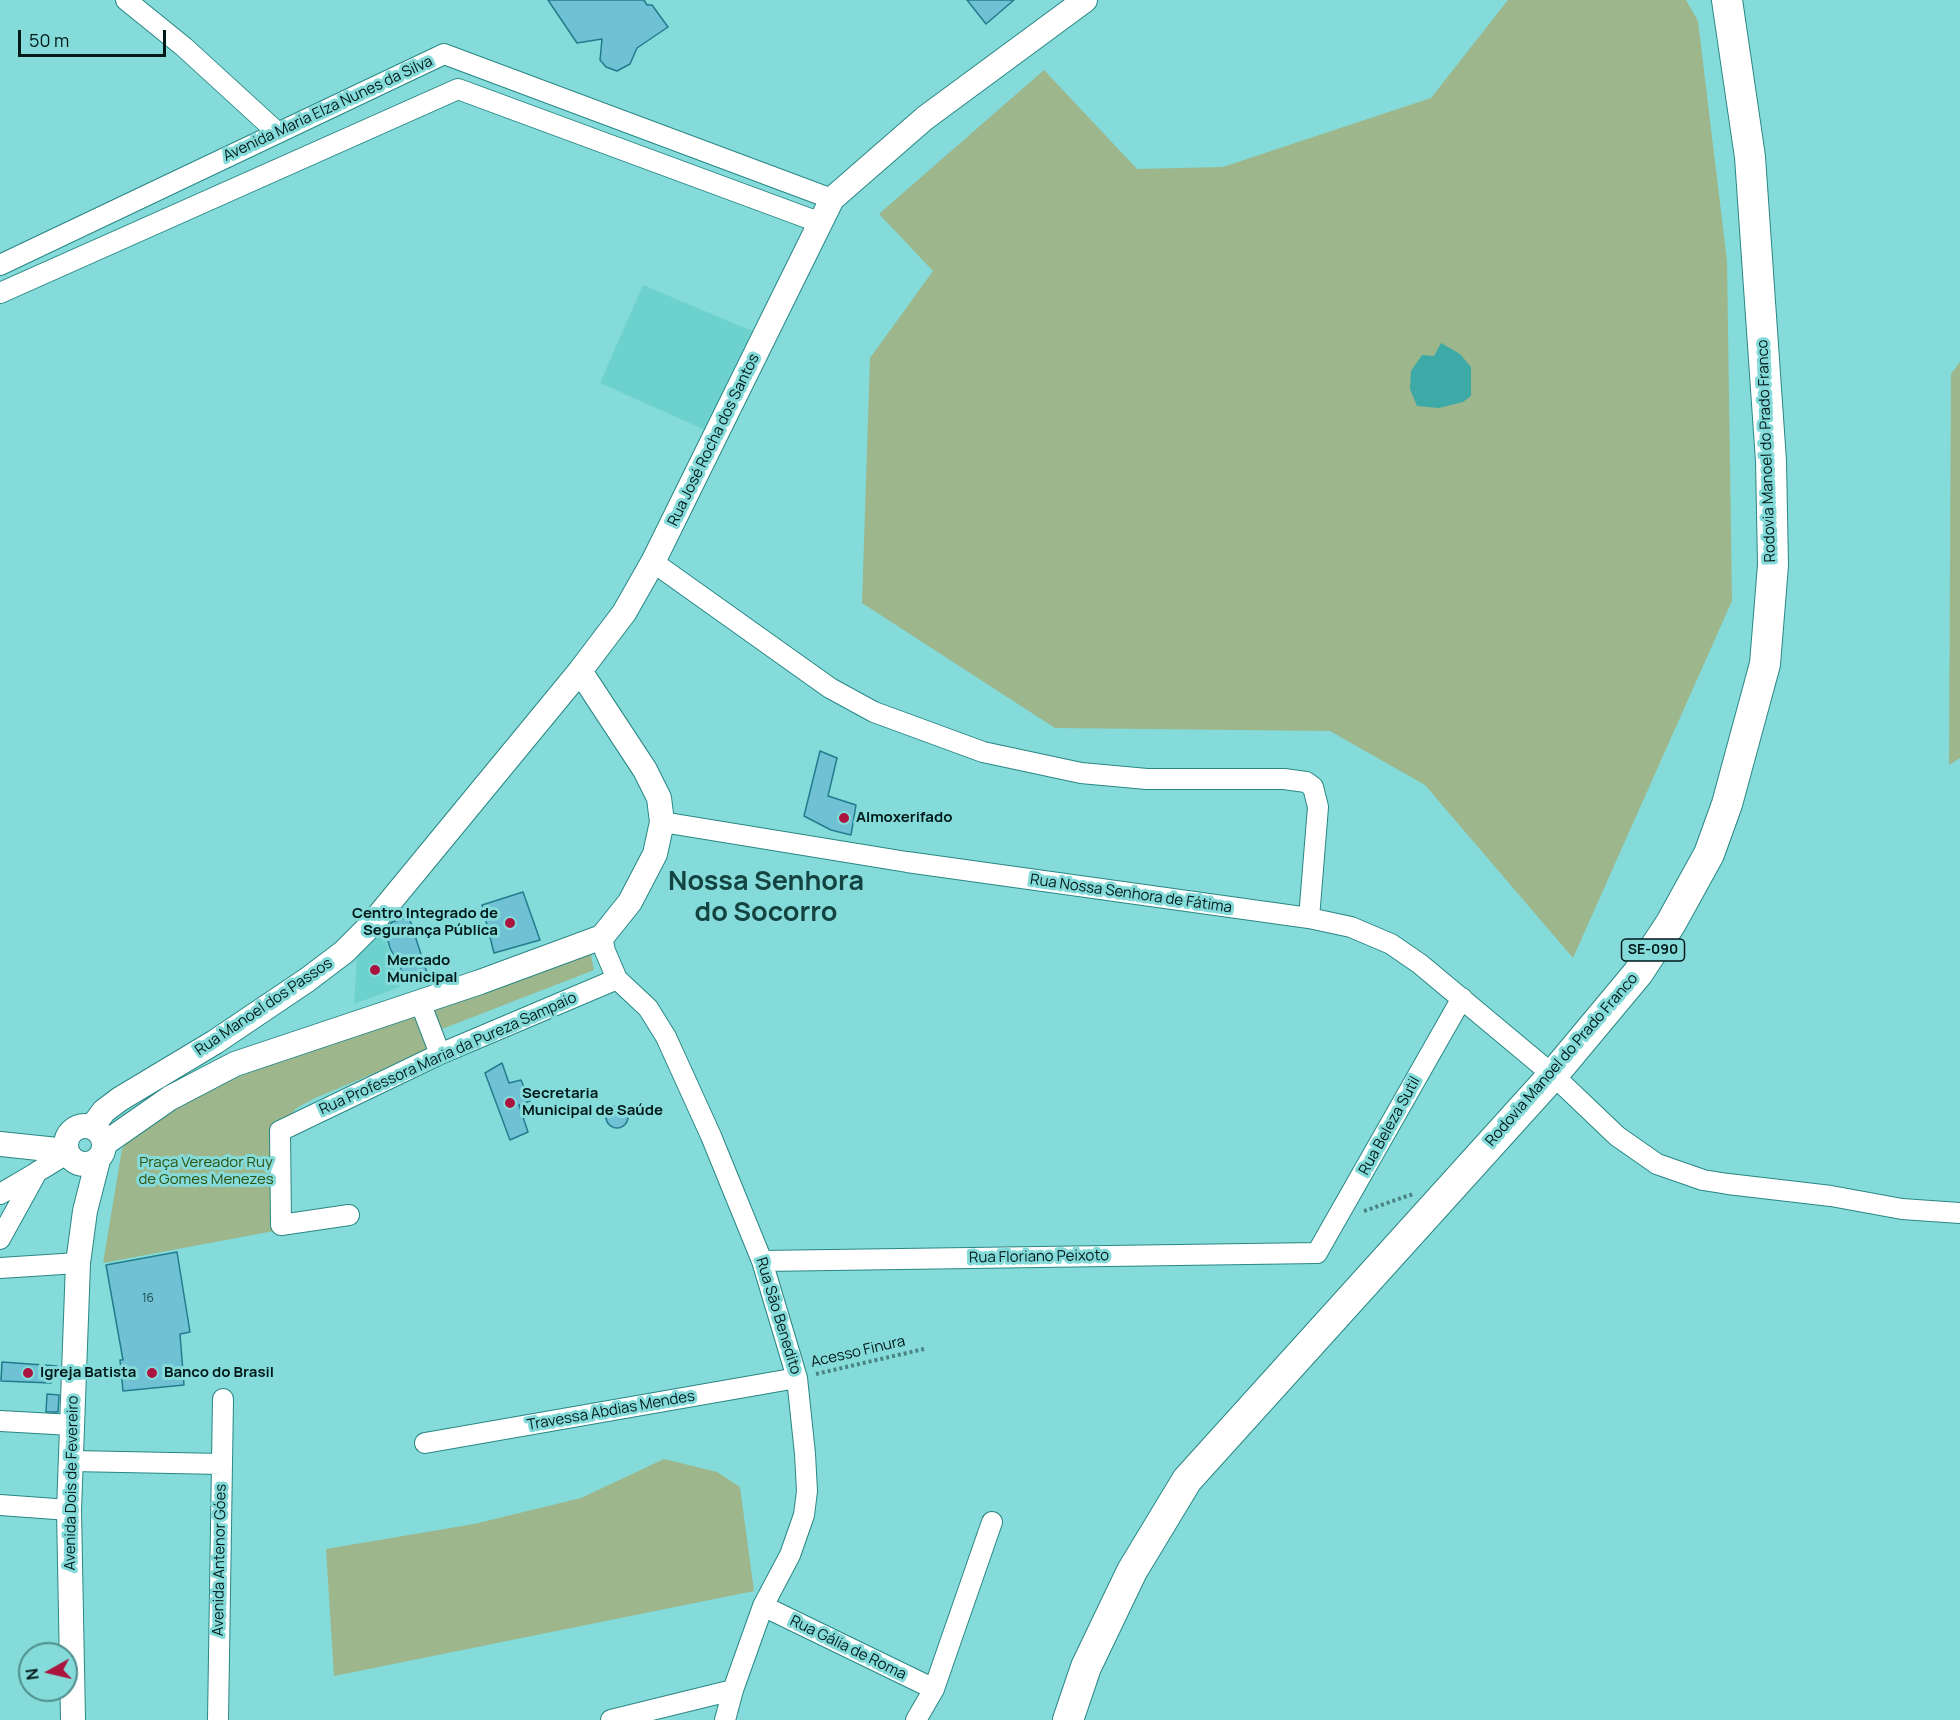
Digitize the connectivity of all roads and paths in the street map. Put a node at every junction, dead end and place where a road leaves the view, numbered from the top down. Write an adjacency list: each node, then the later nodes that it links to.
1 (126, 0): 4 (street)
2 (1085, 0): 5 (street)
3 (1728, 0): 18 (main road, Rodovia Manoel do Prado Franco / SE-090)
4 (278, 133): 5 (street, Avenida Maria Elza Nunes da Silva); 7 (street, Avenida Maria Elza Nunes da Silva)
5 (832, 199): 6 (street, Rua José Rocha dos Santos)
6 (821, 223): 8 (street); 9 (street, Rua José Rocha dos Santos)
7 (0, 265)
8 (0, 293)
9 (653, 562): 10 (street, Rua José Rocha dos Santos); 12 (street)
10 (580, 671): 11 (street); 20 (street, Rua Manoel dos Passos)
11 (662, 822): 12 (street, Rua Nossa Senhora de Fátima); 13 (street)
12 (1309, 918): 15 (street, Rua Nossa Senhora de Fátima)
13 (602, 937): 14 (street, Rua São Benedito); 16 (street)
14 (617, 979): 17 (street, Rua Professora Maria da Pureza Sampaio); 29 (street, Rua São Benedito)
15 (1461, 998): 18 (street, Rua Nossa Senhora de Fátima); 28 (street, Rua Beleza Sutil)
16 (420, 1002): 17 (street); 20 (street)
17 (440, 1054): 26 (street, Rua Professora Maria da Pureza Sampaio)
18 (1553, 1076): 22 (main road, Rodovia Manoel do Prado Franco / SE-090); 25 (street, Rua Nossa Senhora de Fátima)
19 (0, 1144): 20 (street)
20 (83, 1147): 21 (street); 30 (street, Avenida Dois de Fevereiro)
21 (37, 1172): 23 (street); 27 (street)
22 (1446, 1191): 24 (path); 51 (main road, Rodovia Manoel do Prado Franco / SE-090)
23 (0, 1194)
24 (1362, 1212)
25 (1960, 1213)
26 (349, 1215)
27 (0, 1239)
28 (1317, 1253): 29 (street, Rua Floriano Peixoto)
29 (762, 1261): 33 (street, Rua São Benedito)
30 (78, 1263): 31 (street); 36 (street, Avenida Dois de Fevereiro)
31 (0, 1268)
32 (924, 1349): 33 (path, Acesso Finura)
33 (797, 1378): 37 (street, Travessa Abdias Mendes); 43 (street, Rua São Benedito)
34 (223, 1400): 39 (street, Avenida Antenor Góes)
35 (0, 1421): 36 (street)
36 (72, 1425): 38 (street, Avenida Dois de Fevereiro)
37 (425, 1443)
38 (72, 1461): 39 (street); 41 (street, Avenida Dois de Fevereiro)
39 (222, 1464): 47 (street, Avenida Antenor Góes)
40 (0, 1505): 41 (street)
41 (69, 1510): 46 (street, Avenida Dois de Fevereiro)
42 (992, 1522): 44 (street)
43 (763, 1606): 44 (street, Rua Gália de Roma); 45 (street, Rua São Benedito)
44 (934, 1689): 50 (street)
45 (733, 1690): 48 (street); 49 (street, Rua São Benedito)
46 (73, 1720)
47 (218, 1720)
48 (611, 1720)
49 (725, 1720)
50 (916, 1720)
51 (1068, 1720)

